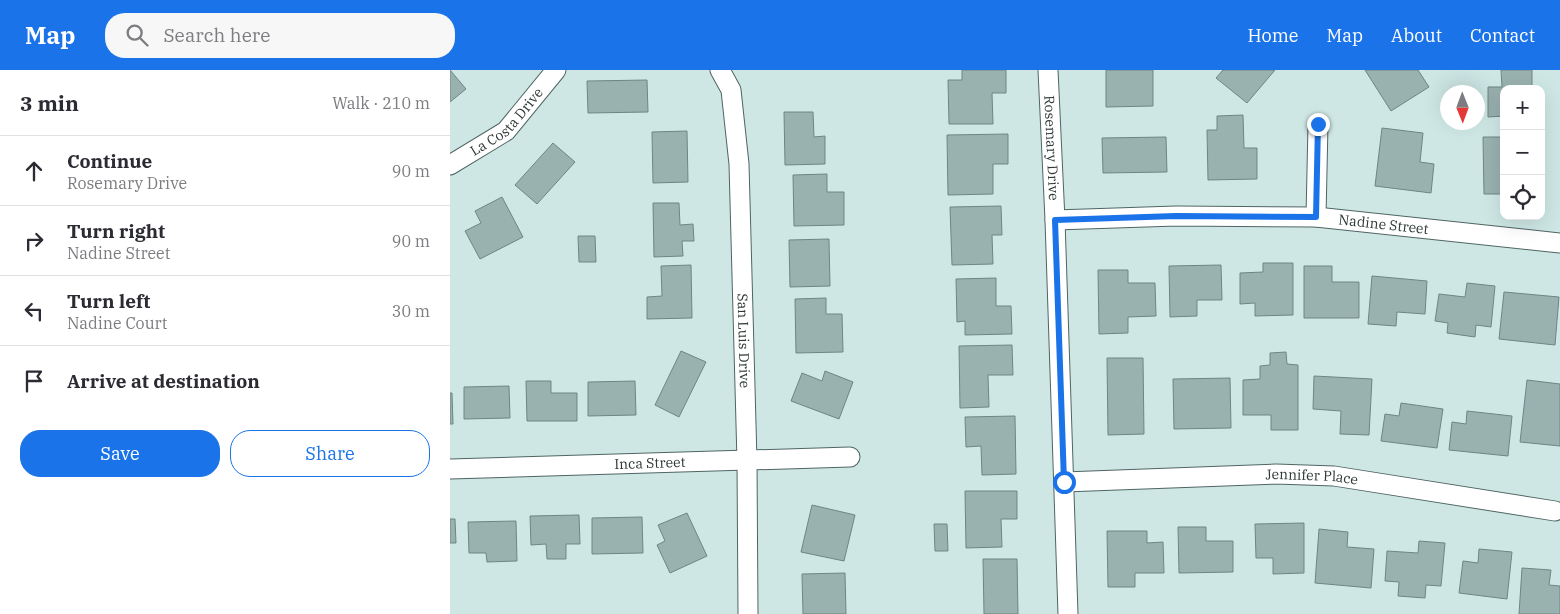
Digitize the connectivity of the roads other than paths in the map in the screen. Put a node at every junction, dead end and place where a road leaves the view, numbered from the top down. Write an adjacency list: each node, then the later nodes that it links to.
1 (556, 70): 5 (street, La Costa Drive)
2 (720, 70): 10 (street, San Luis Drive)
3 (1048, 70): 7 (street, Rosemary Drive)
4 (1318, 124): 6 (street)
5 (450, 165)
6 (1316, 217): 7 (street, Nadine Street); 8 (street, Nadine Street)
7 (1055, 220): 12 (street, Rosemary Drive)
8 (1560, 244)
9 (850, 457): 10 (street, Inca Street)
10 (747, 461): 11 (street, Inca Street); 14 (street, San Luis Drive)
11 (450, 468)
12 (1064, 482): 13 (street, Jennifer Place); 15 (street, Rosemary Drive)
13 (1555, 511)
14 (748, 614)
15 (1068, 614)

